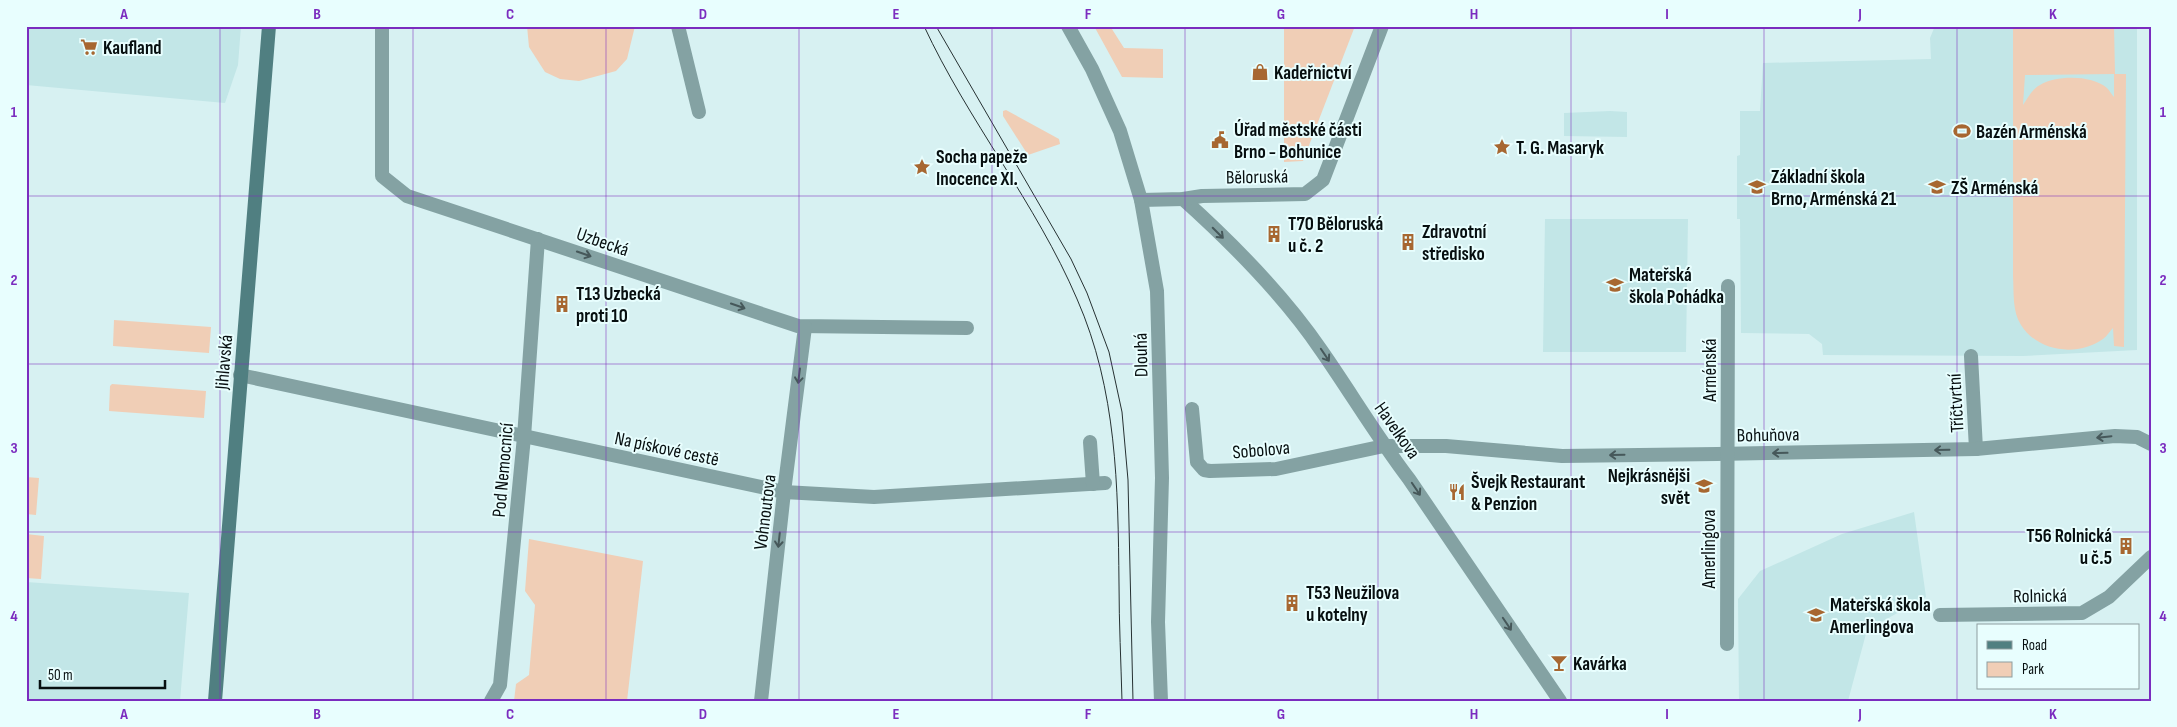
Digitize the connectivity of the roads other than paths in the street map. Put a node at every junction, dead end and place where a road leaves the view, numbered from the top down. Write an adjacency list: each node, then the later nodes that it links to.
1 (269, 26): 14 (main road, Jihlavská)
2 (382, 26): 9 (street, Uzbecká)
3 (678, 26): 6 (street)
4 (1068, 26): 8 (street, Dlouhá)
5 (1382, 26): 7 (street, Běloruská)
6 (699, 112)
7 (1183, 199): 8 (street, Běloruská); 19 (street, Havelkova, one-way to 19)
8 (1141, 200): 29 (street, Dlouhá)
9 (538, 239): 11 (street, Uzbecká, one-way to 11); 16 (street, Pod Nemocnicí)
10 (1728, 286): 21 (street, Arménská)
11 (805, 327): 12 (street, Uzbecká); 22 (street, Vohnoutova, one-way to 22)
12 (967, 328)
13 (1971, 356): 20 (street, Tříčtvrtní)
14 (240, 376): 16 (street, Na pískové cestě); 26 (main road, Jihlavská)
15 (1192, 409): 19 (street, Sobolova)
16 (524, 437): 22 (street, Na pískové cestě); 27 (street, Pod Nemocnicí)
17 (1090, 442): 22 (street, Na pískové cestě)
18 (2151, 444): 20 (street, Bohuňova, one-way to 20)
19 (1384, 446): 21 (street, Bohuňova, one-way to 19); 30 (street, Havelkova, one-way to 30)
20 (1976, 449): 21 (street, Bohuňova, one-way to 21)
21 (1727, 454): 25 (street, Amerlingova)
22 (784, 492): 28 (street, Vohnoutova, one-way to 28)
23 (2151, 556): 24 (street, Rolnická)
24 (1940, 615)
25 (1727, 644)
26 (216, 701)
27 (491, 701)
28 (761, 701)
29 (1161, 701)
30 (1560, 701)

